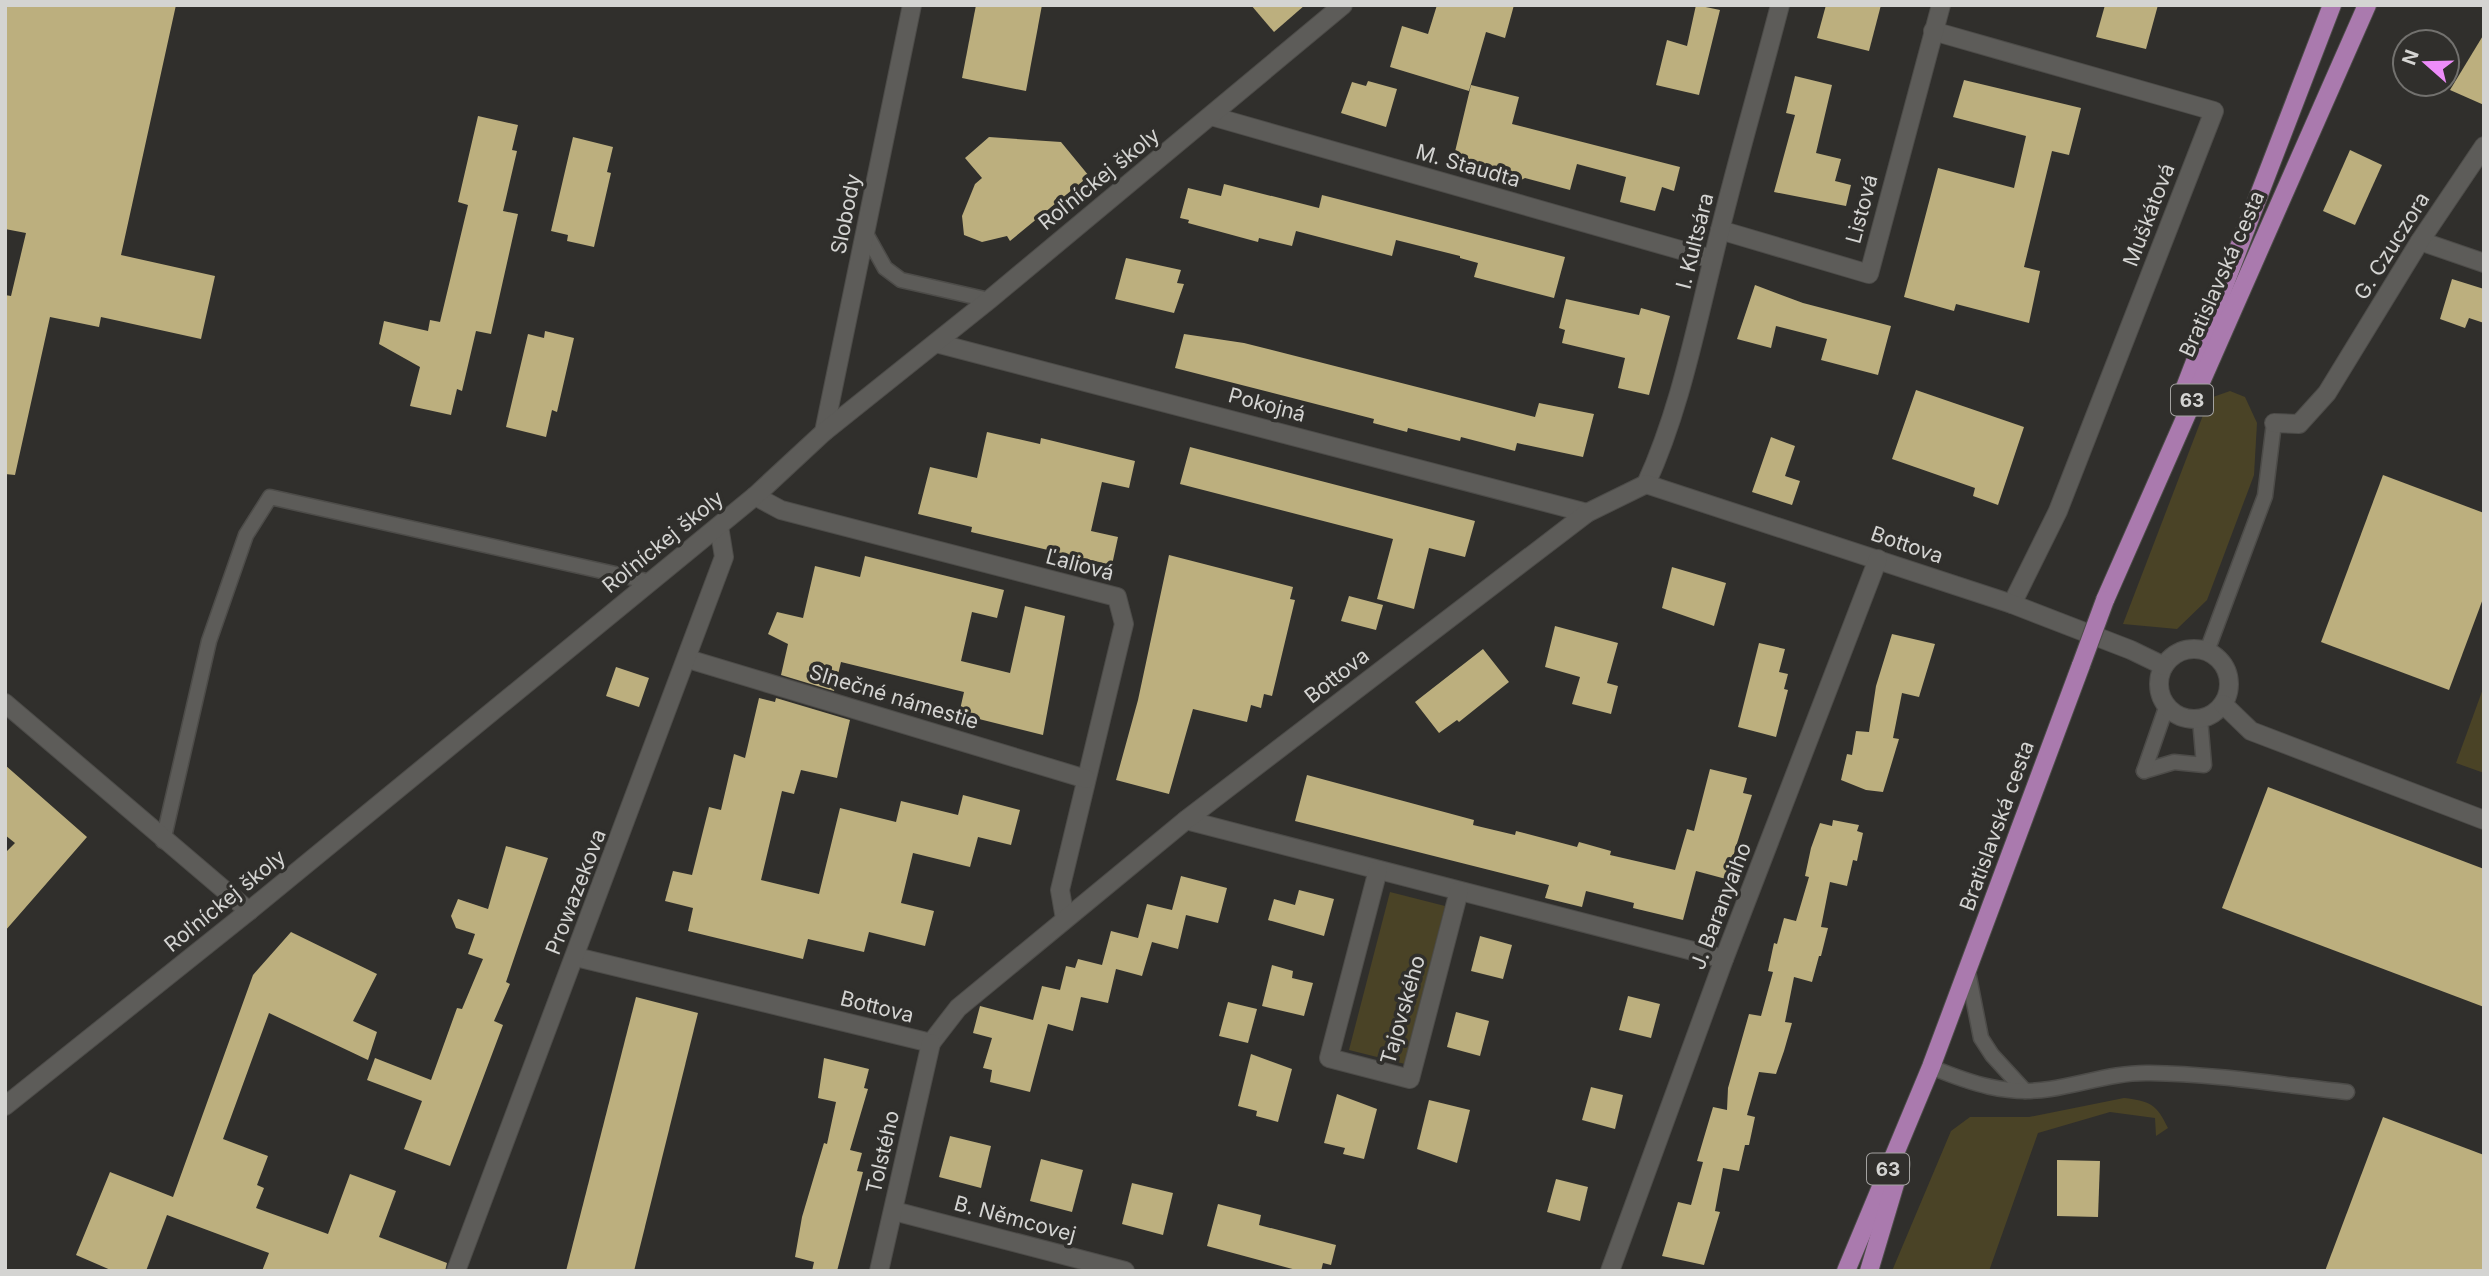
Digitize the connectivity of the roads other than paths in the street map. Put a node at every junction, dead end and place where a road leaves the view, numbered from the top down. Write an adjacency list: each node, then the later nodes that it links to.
1 (912, 5): 11 (street, Slobody)
2 (1343, 5): 8 (street, Roľníckej školy)
3 (1780, 5): 10 (street, I. Kultsára)
4 (1941, 5): 7 (street, Listová)
5 (2332, 5): 25 (main road, Bratislavská cesta / 63)
6 (2367, 5): 25 (main road, Bratislavská cesta / 63)
7 (1933, 31): 10 (street, Listová); 26 (street, Muškátová)
8 (1211, 116): 13 (street, M. Staudta); 15 (street, Roľníckej školy)
9 (2484, 146): 12 (street, G. Czuczora)
10 (1720, 230): 13 (street, I. Kultsára)
11 (866, 234): 15 (lane); 18 (street, Slobody)
12 (2420, 241): 14 (street); 17 (street, G. Czuczora)
13 (1712, 259): 19 (street, I. Kultsára)
14 (2484, 262)
15 (989, 300): 16 (street, Roľníckej školy)
16 (936, 343): 18 (street, Roľníckej školy); 21 (street, Pokojná)
17 (2274, 423): 27 (lane)
18 (824, 432): 20 (street, Roľníckej školy)
19 (1646, 484): 21 (street, Bottova); 23 (street, Bottova)
20 (755, 496): 22 (street, Roľníckej školy); 34 (street, Ľaliová)
21 (1587, 513): 35 (street, Bottova)
22 (719, 526): 24 (street, Roľníckej školy); 28 (street, Prowazekova)
23 (1878, 559): 26 (street, Bottova); 43 (street, J. Baranyaiho)
24 (650, 582): 37 (lane); 40 (street, Roľníckej školy)
25 (2105, 600): 44 (main road, Bratislavská cesta / 63, bridge)
26 (2012, 604): 29 (street, Bottova)
27 (2207, 651): 29 (street); 31 (street)
28 (688, 659): 34 (street, Slnečné námestie); 42 (street, Prowazekova)
29 (2164, 666): 32 (street)
30 (5, 703): 37 (street)
31 (2223, 704): 33 (street); 36 (street)
32 (2167, 705): 33 (street); 33 (lane)
33 (2200, 719)
34 (1086, 779): 41 (street, Ľaliová)
35 (1186, 820): 38 (street); 41 (street, Bottova)
36 (2484, 820)
37 (163, 841): 40 (street)
38 (1378, 870): 39 (street); 39 (street, Tajovského)
39 (1459, 891): 43 (street)
40 (249, 911): 49 (street, Roľníckej školy)
41 (1065, 919): 45 (street, Bottova)
42 (576, 957): 45 (street, Bottova); 51 (street, Prowazekova)
43 (1724, 959): 54 (street, J. Baranyaiho)
44 (1968, 972): 46 (main road, Bratislavská cesta / 63); 47 (lane)
45 (931, 1043): 50 (street, Tolstého)
46 (1931, 1067): 47 (lane); 55 (main road, Bratislavská cesta / 63); 56 (main road, Bratislavská cesta / 63)
47 (2025, 1091): 48 (lane)
48 (2347, 1093)
49 (5, 1106)
50 (894, 1211): 52 (street, Tolstého); 53 (street, B. Němcovej)
51 (456, 1271)
52 (879, 1271)
53 (1125, 1271)
54 (1610, 1271)
55 (1846, 1271)
56 (1869, 1271)

